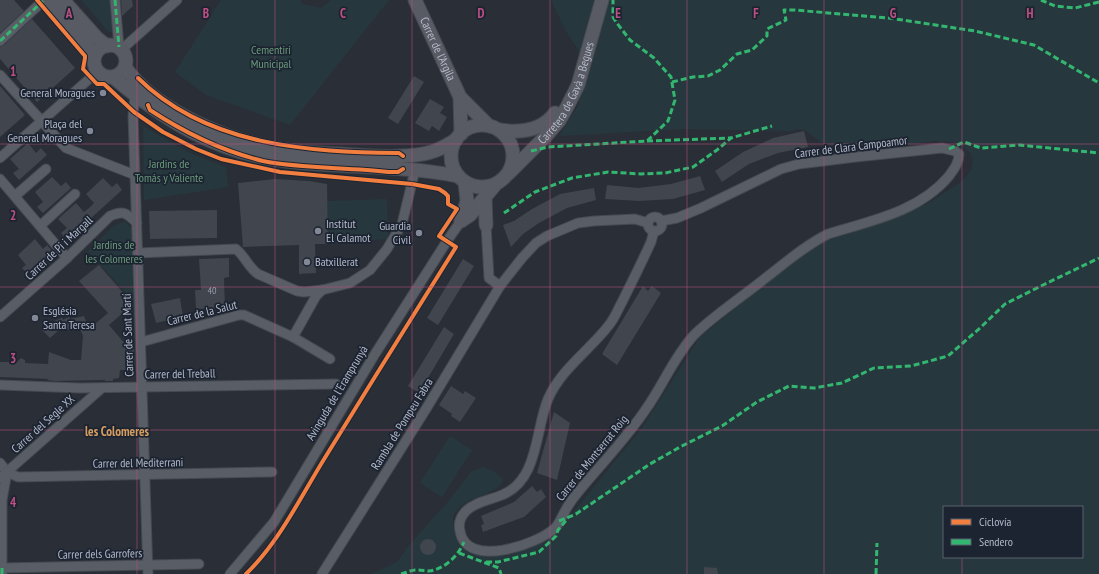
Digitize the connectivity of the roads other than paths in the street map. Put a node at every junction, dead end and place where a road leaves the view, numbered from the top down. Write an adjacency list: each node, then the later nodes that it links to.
1 (44, 0): 9 (street)
2 (48, 0): 11 (main road)
3 (64, 0): 10 (main road)
4 (115, 0): 10 (street)
5 (177, 0): 10 (street)
6 (415, 0): 17 (main road, Carrer de l'Argila)
7 (596, 0): 19 (main road, Carretera de Gavà a Begues)
8 (602, 0): 25 (main road, Carretera de Gavà a Begues)
9 (0, 41)
10 (116, 48): 11 (main road); 12 (main road)
11 (94, 57): 13 (main road)
12 (125, 67): 15 (main road); 20 (main road)
13 (98, 72): 15 (main road); 18 (street)
14 (0, 75): 18 (street)
15 (114, 77): 16 (main road)
16 (135, 95): 24 (main road); 26 (street, Carrer de Sant Martí)
17 (460, 98): 19 (main road, Carrer de l'Argila); 20 (main road, Carrer de l'Argila)
18 (41, 122): 22 (street); 26 (street)
19 (494, 128): 20 (main road); 25 (main road)
20 (458, 137): 28 (main road)
21 (959, 154): 34 (street, Carrer de Clara Campoamor); 39 (street, Carrer de Montserrat Roig)
22 (0, 158)
23 (46, 169): 31 (street)
24 (415, 170): 28 (main road); 43 (street)
25 (508, 174): 29 (main road)
26 (135, 175): 35 (street, Carrer de Sant Martí)
27 (0, 179): 31 (street)
28 (462, 179): 29 (main road); 33 (main road)
29 (495, 185): 32 (main road)
30 (75, 194): 38 (street)
31 (15, 196): 38 (street)
32 (485, 198): 33 (main road); 37 (main road)
33 (466, 218): 37 (main road); 59 (street, Avinguda de l'Eramprunyà)
34 (661, 221): 36 (street); 39 (street)
35 (137, 223): 40 (street, Carrer de Sant Martí); 41 (street, Carrer de Pi i Margall)
36 (648, 223): 39 (street); 42 (street)
37 (486, 225): 42 (street)
38 (40, 226): 41 (street)
39 (654, 231)
40 (138, 253): 43 (street); 46 (street, Carrer de Sant Martí)
41 (67, 258): 44 (street, Carrer de Pi i Margall)
42 (500, 286): 60 (street, Rambla de Pompeu Fabra)
43 (322, 290): 45 (street)
44 (0, 317)
45 (293, 337): 46 (street, Carrer de la Salut); 47 (street, Carrer de la Salut)
46 (141, 342): 50 (street, Carrer de Sant Martí)
47 (330, 359)
48 (0, 384): 51 (street, Carrer del Treball)
49 (336, 384): 50 (street, Carrer del Treball)
50 (142, 387): 51 (street, Carrer del Treball); 55 (street, Carrer de Sant Martí)
51 (102, 388): 54 (street, Carrer del Segle XX)
52 (0, 463): 54 (street)
53 (272, 472): 55 (street, Carrer del Mediterrani)
54 (3, 475): 55 (street, Carrer del Mediterrani); 57 (street)
55 (144, 475): 58 (street, Carrer de Sant Martí)
56 (199, 564): 58 (street, Carrer dels Garrofers)
57 (1, 570): 58 (street, Carrer dels Garrofers)
58 (148, 570)
59 (230, 574)
60 (322, 574)

